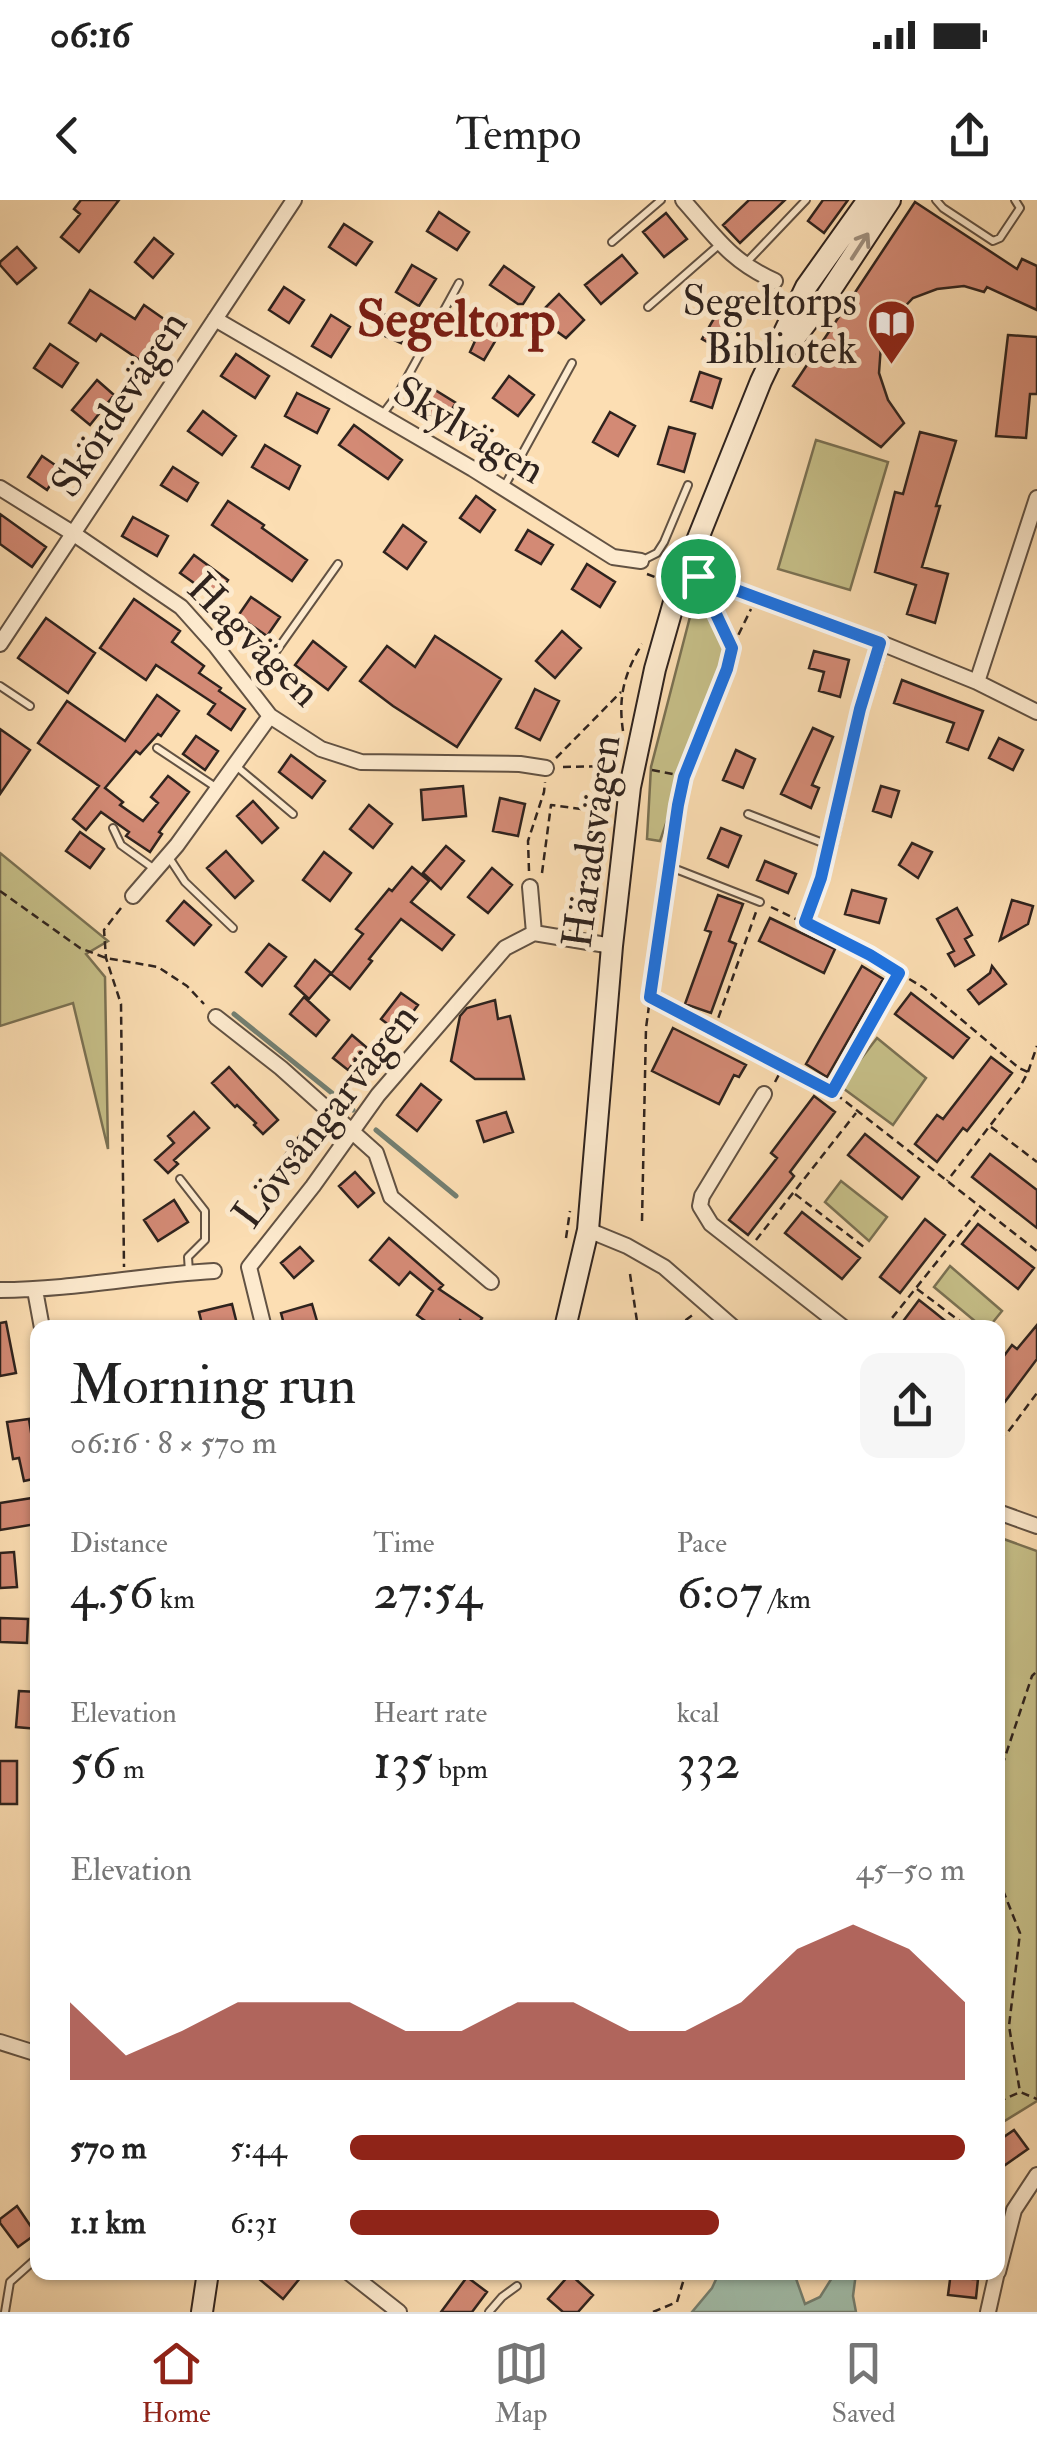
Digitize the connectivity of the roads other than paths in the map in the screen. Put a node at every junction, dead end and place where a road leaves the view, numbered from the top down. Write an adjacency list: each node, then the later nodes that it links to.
1 (294, 200): 15 (street, Skördevägen)
2 (661, 200): 9 (lane)
3 (683, 200): 10 (street)
4 (806, 200): 11 (lane)
5 (868, 200): 17 (street, Häradsvägen)
6 (890, 200): 17 (street, Häradsvägen, one-way to 6)
7 (936, 200): 8 (lane)
8 (1015, 200)
9 (612, 242)
10 (721, 243): 11 (street); 14 (lane)
11 (743, 265): 12 (street)
12 (775, 282)
13 (458, 283): 18 (lane)
14 (648, 308)
15 (215, 319): 18 (street, Skylvägen); 23 (street, Skördevägen)
16 (572, 363): 21 (lane)
17 (760, 381): 26 (street, Häradsvägen)
18 (381, 416): 21 (street, Skylvägen)
19 (688, 485): 24 (lane)
20 (0, 488): 23 (street, Hagvägen)
21 (504, 488): 24 (street, Skylvägen)
22 (1037, 498): 29 (street)
23 (74, 534): 28 (street, Skördevägen); 31 (street, Hagvägen)
24 (640, 561)
25 (338, 564): 31 (lane)
26 (691, 574): 27 (street); 51 (street, Häradsvägen)
27 (880, 643): 29 (street); 42 (street)
28 (0, 644)
29 (977, 682): 33 (street)
30 (0, 686): 32 (lane)
31 (249, 689): 34 (street, Hagvägen)
32 (30, 706)
33 (1037, 712)
34 (270, 716): 36 (street); 37 (street, Hagvägen)
35 (158, 748): 38 (lane)
36 (235, 766): 38 (street); 39 (lane)
37 (546, 768)
38 (218, 789): 43 (street)
39 (293, 814)
40 (748, 814): 42 (lane)
41 (112, 828): 45 (lane)
42 (829, 846)
43 (168, 855): 45 (street); 49 (lane)
44 (668, 866): 48 (lane)
45 (154, 869): 47 (street)
46 (530, 887): 50 (street)
47 (133, 896)
48 (760, 902)
49 (233, 928)
50 (534, 933): 51 (street); 54 (street, Lövsångarvägen)
51 (612, 946): 56 (street, Häradsvägen)
52 (216, 1017): 54 (street)
53 (764, 1094): 66 (street)
54 (352, 1132): 59 (street); 63 (street, Lövsångarvägen)
55 (180, 1179): 58 (lane)
56 (588, 1230): 64 (street, Häradsvägen); 65 (street)
57 (214, 1272): 58 (street, Lövsångarvägen)
58 (189, 1273): 61 (street, Lövsångarvägen)
59 (491, 1282)
60 (0, 1290): 61 (street, Lövsångarvägen)
61 (36, 1290): 62 (street)
62 (41, 1320)
63 (262, 1320)
64 (567, 1320)
65 (725, 1320)
66 (834, 1320)
67 (1005, 1515): 68 (street)
68 (1037, 1526)
69 (0, 2042): 70 (street)
70 (30, 2051)
71 (1037, 2175): 72 (street)
72 (1005, 2245)
73 (30, 2264): 78 (lane)
74 (207, 2280): 79 (street)
75 (358, 2280): 80 (street)
76 (996, 2280): 82 (street)
77 (517, 2286): 81 (lane)
78 (5, 2312)
79 (202, 2312)
80 (399, 2312)
81 (490, 2312)
82 (988, 2312)

